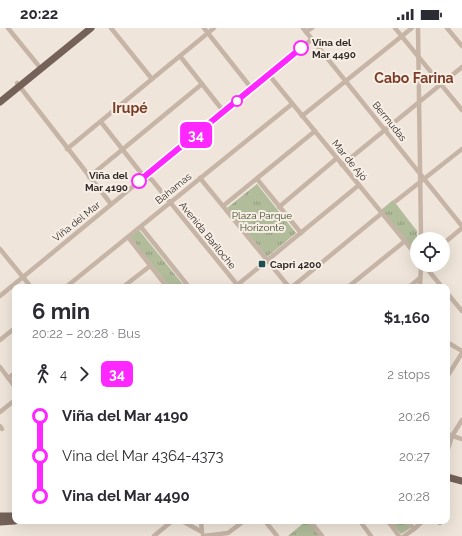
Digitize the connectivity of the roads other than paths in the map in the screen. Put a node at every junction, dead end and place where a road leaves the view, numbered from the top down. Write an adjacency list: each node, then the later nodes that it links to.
1 (8, 28): 19 (street)
2 (85, 28): 19 (main road)
3 (91, 28): 24 (main road)
4 (111, 28): 22 (street)
5 (204, 28): 13 (street)
6 (214, 28): 13 (street)
7 (312, 28): 12 (street)
8 (395, 28): 14 (street)
9 (412, 28): 14 (street)
10 (418, 28): 18 (street)
11 (448, 28): 16 (street)
12 (305, 30): 15 (street, Bermudas)
13 (208, 33): 17 (street); 27 (street)
14 (402, 36): 18 (street); 23 (street)
15 (312, 39): 21 (street, Viña del Mar); 23 (street, Bermudas)
16 (462, 46)
17 (180, 56): 22 (street); 25 (street)
18 (418, 56): 26 (street); 30 (street)
19 (38, 65): 24 (main road)
20 (462, 67): 26 (street)
21 (269, 75): 27 (street, Viña del Mar); 31 (street, Mar de Ajó)
22 (152, 79): 35 (street)
23 (346, 81): 34 (street); 36 (street, Bermudas)
24 (18, 84): 28 (main road); 29 (main road); 38 (street)
25 (202, 84): 33 (street); 40 (street)
26 (441, 84): 30 (street); 32 (street)
27 (252, 89): 33 (street, Viña del Mar)
28 (0, 97)
29 (0, 102)
30 (419, 102): 36 (street); 43 (street)
31 (292, 104): 34 (street, Mar de Ajó); 46 (street, Bahamas)
32 (462, 110)
33 (224, 112): 44 (street, Viña del Mar)
34 (302, 116): 37 (street, Mar de Ajó)
35 (101, 122): 38 (street); 40 (street, Avenida Bariloche)
36 (385, 130): 42 (street); 43 (street, Bermudas)
37 (315, 131): 41 (street, Mar de Ajó); 47 (street)
38 (68, 149): 45 (street)
39 (462, 149): 48 (street)
40 (122, 150): 44 (street, Avenida Bariloche); 45 (street)
41 (337, 158): 42 (street, Mar de Ajó); 54 (street)
42 (342, 165): 49 (street, Mar de Ajó)
43 (421, 174): 48 (street, Bermudas)
44 (145, 176): 50 (street, Avenida Bariloche); 52 (street, Viña del Mar)
45 (90, 177): 52 (street)
46 (200, 178): 50 (street, Bahamas); 53 (street)
47 (257, 179): 53 (street); 54 (street)
48 (422, 180): 51 (street); 57 (street, Bermudas); 58 (street)
49 (359, 185): 55 (street, Mar de Ajó); 59 (street)
50 (170, 202): 56 (street, Bahamas); 77 (street, Avenida Bariloche)
51 (396, 202)
52 (111, 204): 69 (street, Viña del Mar)
53 (223, 206): 65 (street)
54 (279, 207): 59 (street)
55 (382, 213): 62 (street, Mar de Ajó); 80 (street)
56 (140, 227): 60 (street, Bahamas); 76 (street)
57 (462, 227): 61 (street)
58 (421, 232)
59 (301, 233): 65 (street)
60 (128, 237): 66 (street); 73 (street, Bahamas)
61 (450, 238)
62 (405, 241): 63 (street, Mar de Ajó); 81 (street)
63 (410, 247)
64 (0, 249): 69 (street)
65 (268, 260): 78 (street); 79 (street)
66 (150, 266): 74 (street); 75 (street)
67 (420, 272): 70 (street)
68 (430, 272): 84 (street)
69 (23, 277): 71 (street, Viña del Mar); 72 (street)
70 (420, 278): 82 (street); 83 (street)
71 (15, 284)
72 (29, 284)
73 (70, 284)
74 (128, 284)
75 (165, 284)
76 (187, 284)
77 (235, 284)
78 (239, 284)
79 (288, 284)
80 (295, 284)
81 (352, 284)
82 (413, 284)
83 (420, 284)
84 (440, 284)
85 (12, 286): 86 (street, Viña del Mar)
86 (0, 296)
87 (450, 296): 88 (street)
88 (461, 308)
89 (12, 330): 90 (street)
90 (0, 340)
91 (450, 344): 92 (street)
92 (462, 352): 94 (street)
93 (0, 367): 96 (street)
94 (450, 372)
95 (12, 375): 96 (street)
96 (8, 378): 97 (street)
97 (12, 383)
98 (12, 402): 99 (street)
99 (0, 412)
100 (462, 420): 101 (street)
101 (450, 435): 102 (street)
102 (462, 439)
103 (450, 473): 104 (main road)
104 (462, 477)
105 (450, 478): 106 (main road)
106 (462, 481)
107 (0, 516): 108 (main road)
108 (12, 516)
109 (12, 521): 110 (main road)
110 (0, 522)
111 (169, 524): 122 (street)
112 (186, 524): 123 (street)
113 (201, 524): 123 (street)
114 (241, 524): 124 (street)
115 (268, 524): 127 (street)
116 (312, 524): 128 (street)
117 (362, 524): 129 (street)
118 (390, 524): 130 (street)
119 (410, 524): 121 (street)
120 (419, 524): 121 (street)
121 (414, 528): 131 (street)
122 (162, 530): 125 (street); 126 (street)
123 (202, 535): 124 (street)
124 (229, 535)
125 (154, 536)
126 (162, 536)
127 (278, 536)
128 (322, 536)
129 (371, 536)
130 (399, 536)
131 (404, 536)

